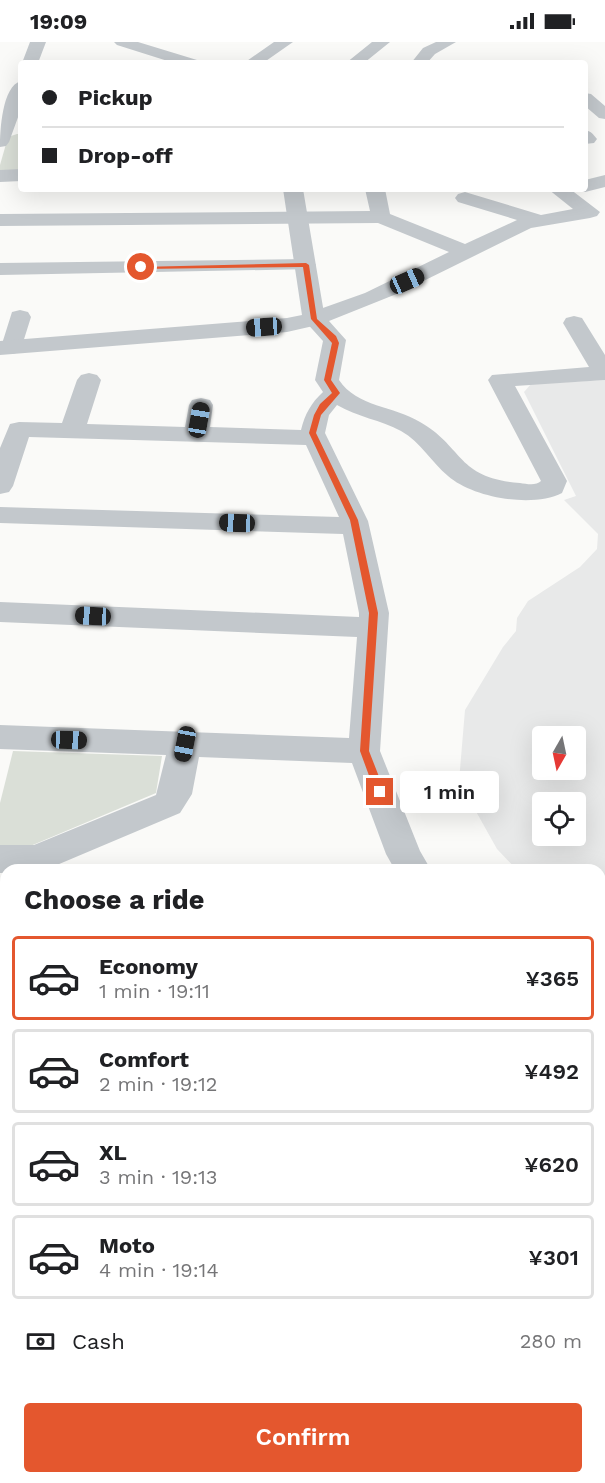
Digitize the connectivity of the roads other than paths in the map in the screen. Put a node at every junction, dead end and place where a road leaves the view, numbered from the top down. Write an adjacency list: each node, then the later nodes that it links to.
1 (38, 42): 7 (street)
2 (285, 42): 9 (street)
3 (382, 42): 10 (street)
4 (448, 42): 6 (street)
5 (123, 44): 8 (street)
6 (422, 59): 11 (street)
7 (31, 60)
8 (180, 60)
9 (257, 60)
10 (358, 60)
11 (446, 60)
12 (18, 95): 16 (street)
13 (588, 101): 14 (street)
14 (605, 115): 15 (street)
15 (588, 118)
16 (6, 133)
17 (18, 175): 18 (street)
18 (0, 176)
19 (605, 181): 20 (street)
20 (588, 185)
21 (294, 192): 27 (street)
22 (376, 192): 26 (street)
23 (567, 192): 25 (street)
24 (465, 198): 29 (street)
25 (598, 212): 29 (street)
26 (381, 217): 27 (street); 30 (street)
27 (298, 218): 28 (street); 31 (street)
28 (0, 220)
29 (541, 221): 30 (street)
30 (466, 251): 34 (street)
31 (306, 265): 32 (street); 34 (street)
32 (0, 269)
33 (20, 317): 36 (street)
34 (314, 319): 36 (street); 39 (street)
35 (574, 323): 37 (street)
36 (6, 347)
37 (604, 373): 39 (street)
38 (89, 380): 41 (street)
39 (336, 393): 43 (street)
40 (201, 405): 42 (street)
41 (72, 431): 42 (street); 44 (street)
42 (196, 435): 43 (street)
43 (315, 438): 46 (street)
44 (0, 486)
45 (0, 515): 46 (street)
46 (355, 526): 48 (street)
47 (0, 612): 48 (street)
48 (372, 628): 51 (street)
49 (0, 737): 50 (street)
50 (185, 744): 51 (street); 52 (street)
51 (364, 751): 53 (street)
52 (12, 862)
53 (410, 864)

